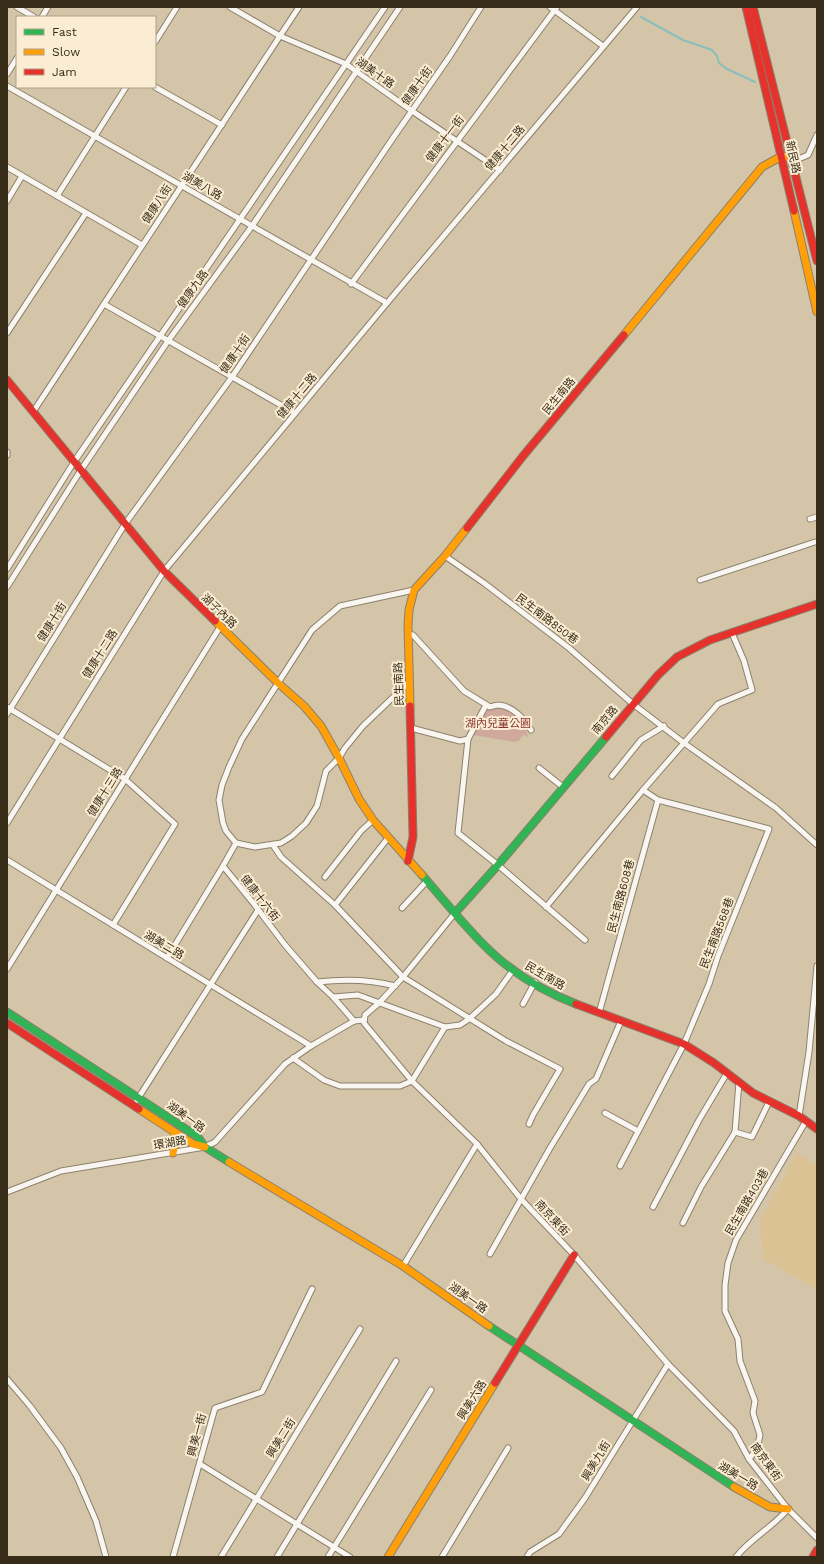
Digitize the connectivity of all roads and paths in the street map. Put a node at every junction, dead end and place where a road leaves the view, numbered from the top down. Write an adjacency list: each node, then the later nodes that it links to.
1 (17, 7): 13 (street)
2 (48, 7): 14 (street)
3 (177, 7): 16 (street)
4 (230, 7): 15 (street, 湖美十路)
5 (299, 7): 15 (street, 健康八街)
6 (385, 7): 19 (street)
7 (400, 7): 20 (street, 健康九路)
8 (481, 7): 25 (street, 健康十街)
9 (637, 7): 17 (street, 健康十二路)
10 (746, 7): 30 (street, 新民路)
11 (753, 7): 31 (street, 新民路)
12 (554, 8): 17 (street); 29 (street, 健康十一街)
13 (32, 16)
14 (43, 16)
15 (280, 36): 19 (street, 湖美十路); 26 (street, 健康八街)
16 (156, 40)
17 (603, 46): 33 (street, 健康十二路)
18 (16, 60): 21 (street)
19 (346, 64): 20 (street, 湖美十路); 39 (street)
20 (357, 72): 25 (street, 湖美十路); 40 (street, 健康九路)
21 (7, 74)
22 (7, 86): 28 (street, 湖美八路)
23 (125, 88): 28 (street)
24 (156, 88): 26 (street)
25 (412, 111): 29 (street, 湖美十路); 42 (street, 健康十街)
26 (222, 125): 35 (street, 健康八街)
27 (817, 135): 31 (street)
28 (95, 137): 35 (street, 湖美八路); 36 (street)
29 (456, 141): 33 (street, 湖美十路); 44 (street, 健康十一街)
30 (782, 156): 31 (street); 47 (street, 新民路); 61 (street, 民生南路)
31 (791, 158): 43 (street, 新民路)
32 (7, 167): 34 (street)
33 (500, 170): 45 (street, 健康十二路)
34 (22, 176): 36 (street); 37 (street)
35 (181, 186): 39 (street, 湖美八路); 41 (street, 健康八街)
36 (57, 196): 38 (street)
37 (7, 201)
38 (86, 212): 41 (street); 48 (street)
39 (240, 220): 40 (street, 湖美八路); 49 (street)
40 (252, 226): 42 (street, 湖美八路); 50 (street, 健康九路)
41 (142, 245): 46 (street, 健康八街)
42 (310, 260): 44 (street, 湖美八路); 51 (street, 健康十街)
43 (817, 261)
44 (351, 284): 45 (street, 湖美八路)
45 (386, 303): 54 (street, 健康十二路)
46 (104, 304): 49 (street); 53 (street, 健康八街)
47 (817, 312)
48 (7, 333)
49 (160, 336): 50 (street); 55 (street)
50 (168, 340): 51 (street); 56 (street, 健康九路)
51 (232, 377): 54 (street); 59 (street, 健康十街)
52 (7, 380): 53 (street, 湖子內路)
53 (33, 412): 55 (street, 湖子內路)
54 (296, 414): 63 (street, 健康十二路)
55 (74, 462): 56 (street, 湖子內路); 62 (street)
56 (80, 470): 59 (street, 湖子內路); 65 (street, 健康九路)
57 (817, 517): 58 (street)
58 (810, 519)
59 (125, 524): 63 (street, 湖子內路); 75 (street, 健康十街)
60 (815, 542): 64 (street)
61 (445, 556): 66 (street, 民生南路); 73 (street, 民生南路850巷)
62 (7, 569)
63 (164, 571): 68 (street, 湖子內路); 80 (street, 健康十二路)
64 (700, 580)
65 (7, 587)
66 (414, 590): 70 (street, 民生南路); 72 (street)
67 (817, 604): 69 (street, 南京路)
68 (220, 627): 72 (street, 湖子內路); 86 (street, 健康十三路)
69 (732, 633): 73 (street, 南京路); 82 (street)
70 (408, 634): 71 (street, 民生南路); 74 (street)
71 (409, 682): 78 (street, 民生南路); 83 (street)
72 (278, 683): 83 (street, 湖子內路); 93 (street)
73 (633, 704): 77 (street, 民生南路850巷); 87 (street, 南京路)
74 (486, 705): 79 (street); 81 (street)
75 (9, 708): 76 (street, 健康十街); 80 (street)
76 (7, 714)
77 (664, 726): 82 (street, 民生南路850巷); 85 (street)
78 (411, 728): 81 (street); 97 (street, 民生南路)
79 (531, 730)
80 (59, 738): 86 (street); 91 (street, 健康十二路)
81 (468, 739): 98 (street)
82 (684, 743): 88 (street); 95 (street, 民生南路850巷)
83 (339, 758): 90 (street, 湖子內路); 94 (street)
84 (539, 768): 87 (street)
85 (612, 776)
86 (125, 779): 102 (street, 健康十三路); 108 (street)
87 (563, 787): 98 (street, 南京路)
88 (643, 790): 89 (street); 104 (street)
89 (658, 800): 123 (street, 民生南路608巷); 130 (street, 民生南路568巷)
90 (373, 820): 92 (street, 湖子內路); 100 (street)
91 (7, 823)
92 (388, 838): 97 (street, 湖子內路); 103 (street)
93 (236, 843): 94 (street); 99 (street)
94 (273, 845): 103 (street)
95 (817, 845)
96 (7, 860): 102 (street, 湖美二路)
97 (408, 861): 101 (street, 民生南路)
98 (498, 865): 104 (street); 107 (street, 南京路)
99 (223, 866): 106 (street, 健康十六街); 110 (street)
100 (325, 878)
101 (427, 881): 105 (street); 107 (street, 民生南路)
102 (56, 890): 108 (street, 湖美二路); 112 (street, 健康十三路)
103 (335, 905): 114 (street)
104 (546, 907): 109 (street)
105 (402, 908)
106 (258, 910): 115 (street, 健康十六街); 117 (street)
107 (455, 913): 113 (street, 民生南路); 114 (street)
108 (113, 925): 110 (street, 湖美二路)
109 (585, 940)
110 (167, 958): 117 (street, 湖美二路)
111 (817, 966): 140 (street)
112 (7, 969)
113 (513, 970): 116 (street, 民生南路); 124 (street)
114 (403, 976): 118 (street); 124 (street)
115 (317, 982): 118 (street); 119 (street, 健康十六街)
116 (534, 982): 121 (street); 123 (street, 民生南路)
117 (210, 985): 131 (street, 湖美二路); 136 (street)
118 (394, 986): 120 (street)
119 (333, 997): 120 (street); 126 (street, 健康十六街)
120 (379, 1003): 125 (street); 129 (street)
121 (523, 1004)
122 (7, 1012): 136 (street, 湖美一路)
123 (599, 1013): 127 (street, 民生南路)
124 (469, 1019): 129 (street); 142 (street)
125 (364, 1020): 126 (street, 環湖路); 134 (street, 南京東街)
126 (354, 1021): 131 (street, 環湖路)
127 (621, 1021): 130 (street, 民生南路); 152 (street)
128 (7, 1023): 138 (street)
129 (445, 1027): 134 (street)
130 (684, 1044): 133 (street, 民生南路); 144 (street, 民生南路568巷)
131 (311, 1046): 132 (street, 環湖路)
132 (292, 1058): 134 (street); 148 (street, 環湖路)
133 (726, 1073): 135 (street, 民生南路); 153 (street)
134 (412, 1081): 147 (street, 南京東街)
135 (739, 1082): 137 (street, 民生南路); 146 (street)
136 (138, 1098): 138 (street); 148 (street, 湖美一路)
137 (769, 1102): 140 (street, 民生南路); 146 (street)
138 (133, 1105): 145 (street)
139 (605, 1113): 144 (street)
140 (799, 1116): 141 (street, 民生南路)
141 (806, 1121): 143 (street, 民生南路); 167 (street, 民生南路403巷)
142 (530, 1124)
143 (817, 1129)
144 (638, 1131): 150 (street, 民生南路568巷)
145 (174, 1132): 148 (street); 149 (street)
146 (735, 1132): 154 (street)
147 (477, 1144): 152 (street, 南京東街); 157 (street)
148 (205, 1147): 149 (street, 環湖路); 157 (street, 湖美一路)
149 (173, 1153): 151 (street, 環湖路)
150 (620, 1166)
151 (7, 1192)
152 (521, 1199): 155 (street); 156 (street, 南京東街)
153 (653, 1207)
154 (683, 1223)
155 (490, 1254)
156 (574, 1255): 160 (street, 興美六路); 162 (street, 南京東街)
157 (403, 1266): 160 (street, 湖美一路)
158 (312, 1289): 168 (street, 興美一街)
159 (360, 1329): 169 (street, 興美二街)
160 (517, 1346): 165 (street, 湖美一路); 181 (street, 興美六路)
161 (396, 1361): 171 (street)
162 (668, 1364): 165 (street, 興美九街); 167 (street, 南京東街)
163 (7, 1379): 175 (street)
164 (431, 1390): 173 (street)
165 (633, 1420): 170 (street, 湖美一路); 183 (street, 興美九街)
166 (508, 1448): 182 (street)
167 (748, 1459): 170 (street, 南京東街)
168 (200, 1464): 169 (street); 176 (street, 興美一街)
169 (256, 1499): 171 (street); 177 (street, 興美二街)
170 (788, 1509): 172 (street, 南京東街); 184 (street)
171 (297, 1525): 173 (street); 178 (street)
172 (817, 1538)
173 (334, 1547): 179 (street); 180 (street)
174 (817, 1550): 185 (street)
175 (106, 1557)
176 (173, 1557)
177 (221, 1557)
178 (277, 1557)
179 (328, 1557)
180 (350, 1557)
181 (388, 1557)
182 (442, 1557)
183 (527, 1557)
184 (736, 1557)
185 (813, 1557)

